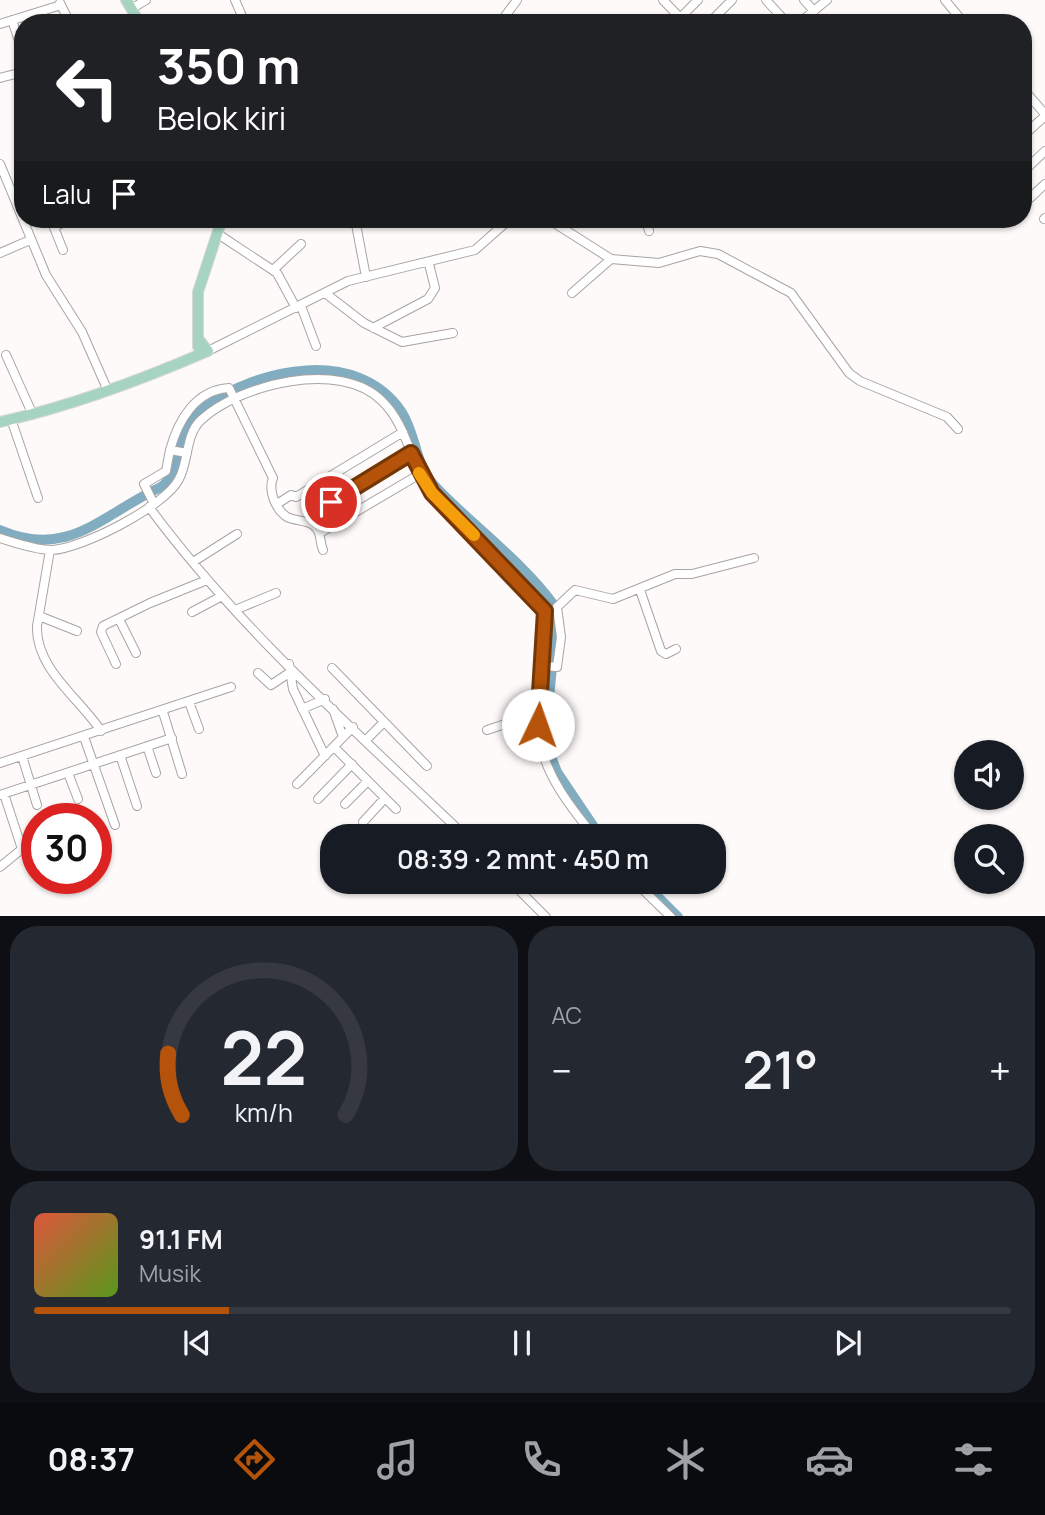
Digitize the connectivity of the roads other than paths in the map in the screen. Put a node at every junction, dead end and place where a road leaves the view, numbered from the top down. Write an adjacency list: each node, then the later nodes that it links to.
1 (146, 0): 10 (street)
2 (664, 0): 14 (street)
3 (698, 0): 15 (street)
4 (732, 0): 16 (street)
5 (766, 0): 17 (street)
6 (804, 0): 11 (street)
7 (827, 0): 11 (street)
8 (945, 0): 19 (street)
9 (60, 3): 12 (street)
10 (128, 5)
11 (814, 11): 18 (street)
12 (39, 12): 13 (street)
13 (32, 14)
14 (677, 14)
15 (687, 14)
16 (718, 14)
17 (779, 14)
18 (810, 14)
19 (957, 14)
20 (12, 20): 21 (street); 22 (street)
21 (0, 24)
22 (14, 26)
23 (0, 68): 24 (street)
24 (2, 78)
25 (1045, 115): 26 (street)
26 (1032, 127)
27 (1045, 151): 28 (street)
28 (1032, 163)
29 (0, 164): 31 (street)
30 (1045, 184): 32 (street)
31 (14, 191)
32 (1032, 196)
33 (27, 228): 42 (street)
34 (54, 228): 44 (street)
35 (220, 228): 41 (main road)
36 (357, 228): 49 (street)
37 (500, 228): 47 (street)
38 (562, 228): 46 (street)
39 (648, 228): 40 (street)
40 (649, 231)
41 (218, 234): 48 (street); 55 (main road)
42 (30, 240): 45 (street); 60 (street)
43 (301, 244): 48 (street)
44 (63, 250)
45 (0, 253)
46 (611, 260): 51 (street); 65 (street)
47 (429, 264): 49 (street); 53 (street)
48 (273, 270): 52 (street)
49 (366, 277): 50 (street)
50 (324, 293): 52 (street); 53 (street)
51 (572, 293)
52 (298, 307): 56 (street); 57 (street)
53 (373, 328): 54 (street)
54 (453, 333)
55 (200, 341): 57 (main road); 59 (main road)
56 (316, 346)
57 (208, 351): 59 (main road)
58 (6, 355): 62 (street)
59 (195, 356): 60 (main road)
60 (108, 391): 62 (main road)
61 (233, 396): 66 (street); 67 (street); 68 (street); 74 (street)
62 (32, 413): 63 (main road)
63 (12, 419): 64 (main road); 71 (street)
64 (0, 422)
65 (958, 429)
66 (404, 432): 69 (street); 74 (street)
67 (171, 450): 68 (street); 72 (street)
68 (185, 452): 72 (street)
69 (411, 453): 70 (street); 73 (street)
70 (420, 474): 75 (street); 94 (street)
71 (38, 498)
72 (150, 499): 78 (street); 81 (street)
73 (331, 502)
74 (277, 504): 75 (street)
75 (320, 533): 79 (street)
76 (237, 534): 81 (street)
77 (0, 538): 78 (street)
78 (50, 550): 88 (street)
79 (323, 550)
80 (754, 558): 83 (street)
81 (193, 562): 82 (street)
82 (207, 580): 85 (street); 89 (street)
83 (640, 590): 91 (street); 94 (street)
84 (276, 593): 86 (street)
85 (222, 596): 86 (street); 87 (street)
86 (235, 610): 96 (street)
87 (192, 612)
88 (39, 616): 90 (street); 109 (street)
89 (119, 619): 92 (street); 93 (street)
90 (77, 631)
91 (676, 649)
92 (136, 653)
93 (116, 664)
94 (548, 667): 104 (street)
95 (332, 668): 105 (street)
96 (289, 669): 97 (street); 99 (street); 102 (street)
97 (258, 673)
98 (231, 687): 100 (street)
99 (325, 699): 101 (street); 102 (street)
100 (190, 702): 103 (street); 107 (street)
101 (332, 706): 106 (street); 111 (street)
102 (302, 709): 118 (street)
103 (163, 712): 109 (street); 112 (street)
104 (539, 713): 108 (street); 139 (street)
105 (384, 722): 113 (street); 122 (street)
106 (353, 727): 111 (street); 113 (street)
107 (199, 729)
108 (487, 730)
109 (101, 731): 110 (street)
110 (83, 737): 117 (street); 120 (street)
111 (344, 737): 115 (street)
112 (172, 738): 114 (street); 125 (street)
113 (366, 740): 138 (street)
114 (147, 746): 116 (street); 124 (street)
115 (334, 747): 118 (street); 121 (street)
116 (120, 755): 120 (street); 135 (street)
117 (22, 756): 119 (street); 128 (street)
118 (325, 756): 127 (street)
119 (0, 763)
120 (94, 764): 123 (street); 140 (street)
121 (352, 764): 126 (street); 132 (street)
122 (427, 766)
123 (68, 773): 128 (street); 131 (street)
124 (156, 773)
125 (182, 774)
126 (368, 780): 130 (street); 134 (street)
127 (297, 784)
128 (30, 785): 129 (street); 133 (street)
129 (2, 795): 141 (street)
130 (385, 798): 136 (street); 137 (street)
131 (78, 799)
132 (318, 799)
133 (36, 803)
134 (345, 804)
135 (136, 806)
136 (396, 808)
137 (363, 822)
138 (453, 824)
139 (585, 824)
140 (115, 825)
141 (0, 867)
142 (523, 894): 144 (street)
143 (648, 894): 145 (street)
144 (546, 916)
145 (671, 916)

